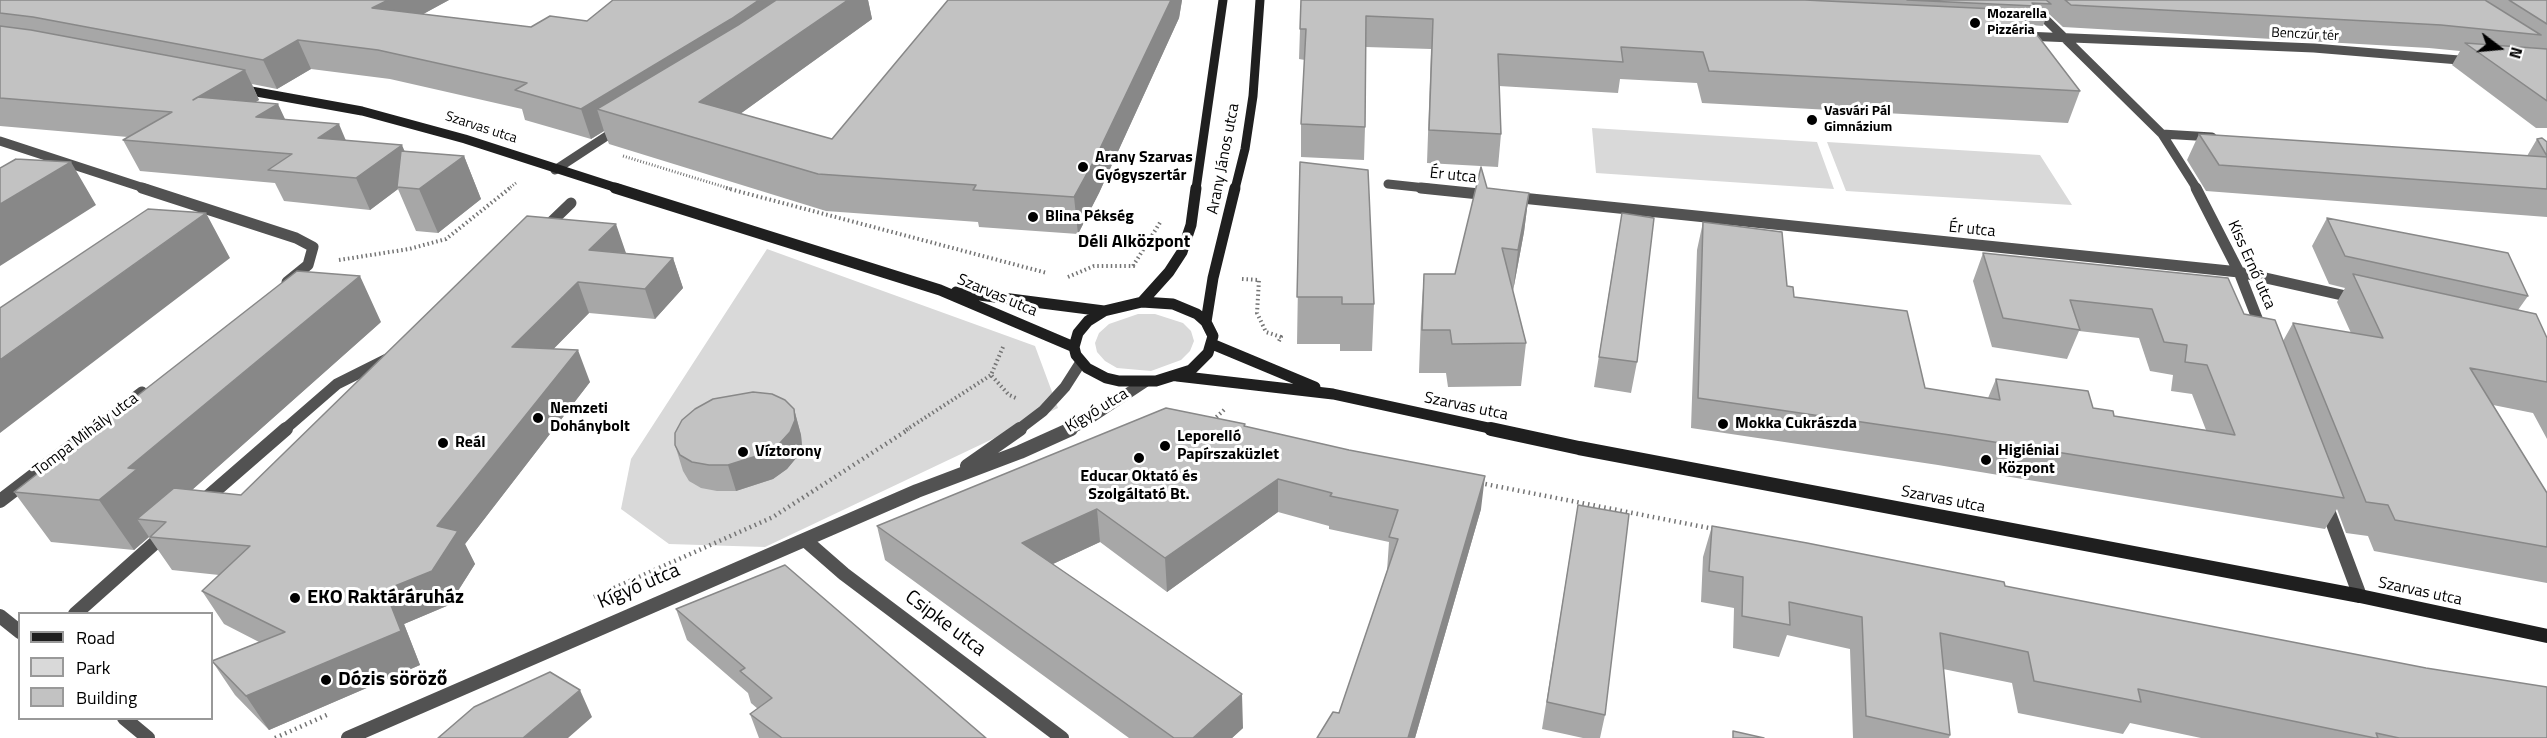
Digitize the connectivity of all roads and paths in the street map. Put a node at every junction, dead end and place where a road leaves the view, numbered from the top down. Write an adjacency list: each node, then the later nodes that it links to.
1 (1223, 0): 26 (street, Arany János utca)
2 (1260, 0): 28 (street, Arany János utca)
3 (2026, 0): 5 (street, Kiss Ernő utca)
4 (2014, 35): 5 (street, Benczúr tér)
5 (2061, 37): 6 (street, Benczúr tér); 9 (street, Kiss Ernő utca)
6 (2479, 61)
7 (228, 87): 13 (street, Szarvas utca)
8 (631, 121): 15 (street)
9 (2162, 134): 10 (street); 21 (street, Kiss Ernő utca)
10 (2227, 138)
11 (0, 141): 12 (street)
12 (46, 155): 14 (street); 19 (street)
13 (538, 165): 15 (street, Szarvas utca); 19 (path)
14 (28, 166)
15 (555, 170): 23 (street, Szarvas utca)
16 (1389, 184): 21 (street, Ér utca)
17 (571, 203): 18 (street)
18 (537, 235)
19 (308, 265): 24 (street)
20 (1133, 266): 22 (path)
21 (2239, 272): 25 (street, Ér utca); 29 (street, Kiss Ernő utca)
22 (1066, 278)
23 (940, 290): 27 (street, Szarvas utca); 31 (street, Szarvas utca)
24 (276, 291)
25 (2364, 301)
26 (1142, 302): 27 (street); 28 (street)
27 (1104, 311): 31 (street)
28 (1206, 322): 30 (street)
29 (2264, 339)
30 (1212, 344): 35 (street); 38 (street, Szarvas utca)
31 (1074, 347): 33 (street)
32 (399, 352): 45 (street)
33 (1081, 362): 36 (street); 41 (street, Kígyó utca)
34 (991, 375): 50 (path)
35 (1177, 376): 36 (street); 38 (street, Szarvas utca)
36 (1144, 382): 41 (street, Kígyó utca)
37 (152, 384): 44 (street, Tompa Mihály utca)
38 (1333, 394): 49 (street, Szarvas utca)
39 (1208, 424): 40 (path)
40 (1218, 428)
41 (948, 478): 48 (street, Kígyó utca)
42 (1478, 483): 47 (path)
43 (2323, 495): 49 (street)
44 (0, 501)
45 (196, 507)
46 (178, 522): 51 (street)
47 (1724, 531)
48 (805, 540): 59 (street, Kígyó utca); 60 (street, Csipke utca)
49 (2360, 596): 54 (street, Szarvas utca)
50 (582, 602)
51 (77, 612)
52 (0, 616): 53 (street)
53 (18, 630)
54 (2547, 636)
55 (339, 710): 58 (path)
56 (126, 720): 57 (street)
57 (148, 738)
58 (275, 738)
59 (348, 738)
60 (1062, 738)

